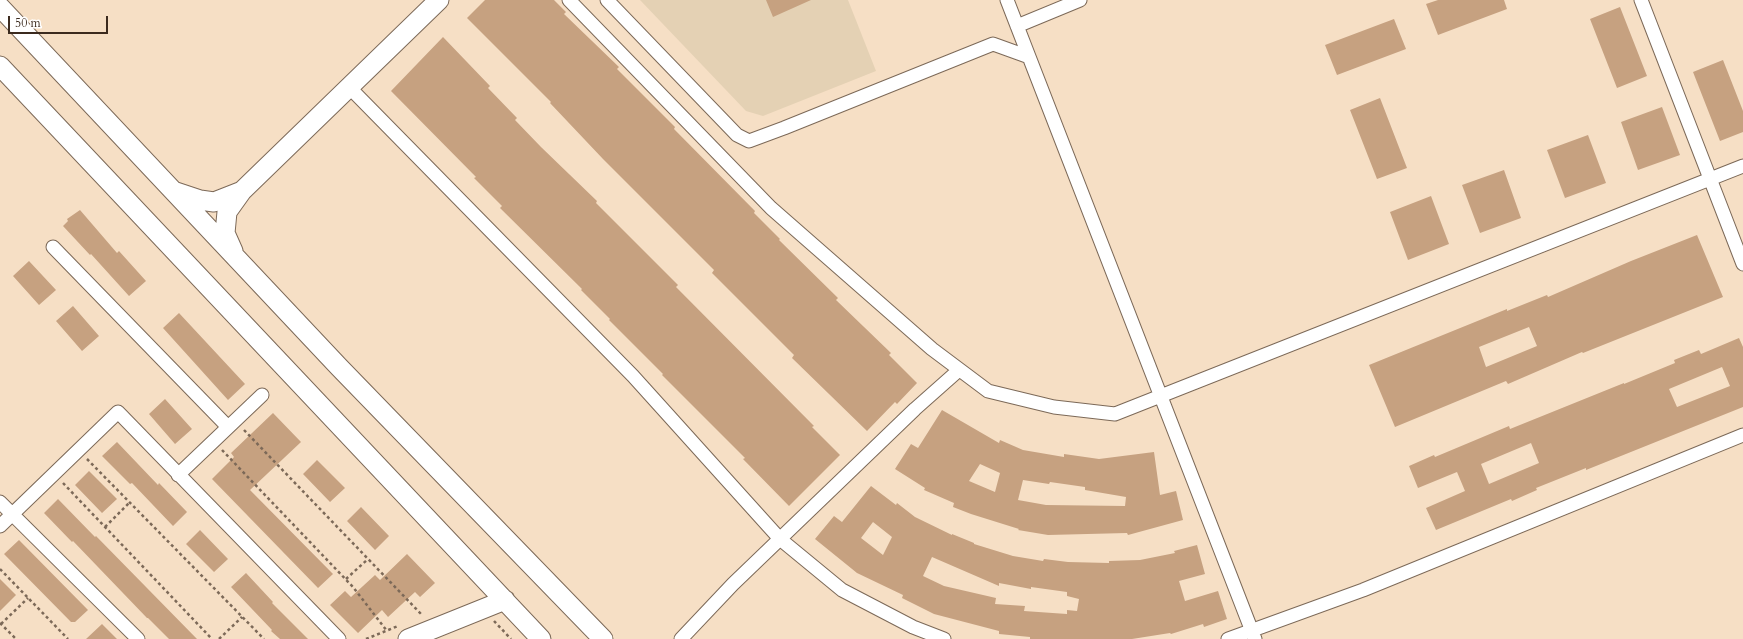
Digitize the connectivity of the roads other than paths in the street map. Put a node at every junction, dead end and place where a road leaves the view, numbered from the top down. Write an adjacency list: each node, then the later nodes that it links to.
1 (439, 0): 11 (main road)
2 (569, 0): 19 (street)
3 (607, 0): 9 (street)
4 (1007, 0): 8 (street)
5 (1080, 0): 8 (street)
6 (1641, 0): 13 (street)
7 (0, 7): 14 (main road)
8 (1017, 26): 9 (street)
9 (1029, 57): 21 (street)
10 (0, 66): 29 (main road)
11 (350, 88): 15 (main road); 28 (street)
12 (1743, 166): 13 (street)
13 (1711, 178): 18 (street); 21 (street)
14 (173, 191): 15 (main road); 17 (main road)
15 (242, 191): 17 (main road)
16 (53, 247): 22 (street)
17 (236, 258): 35 (main road)
18 (1743, 264)
19 (959, 370): 21 (street); 28 (street)
20 (262, 395): 22 (street)
21 (1161, 396): 30 (street)
22 (232, 424): 24 (street)
23 (1743, 435): 30 (street)
24 (178, 475): 26 (street); 32 (street)
25 (0, 502): 26 (street)
26 (12, 514): 27 (street); 31 (street)
27 (0, 526)
28 (780, 539): 36 (street); 37 (street)
29 (505, 600): 33 (main road); 34 (main road)
30 (1253, 635): 38 (street)
31 (138, 639)
32 (339, 639)
33 (408, 639)
34 (542, 639)
35 (603, 639)
36 (681, 639)
37 (944, 639)
38 (1228, 639)

